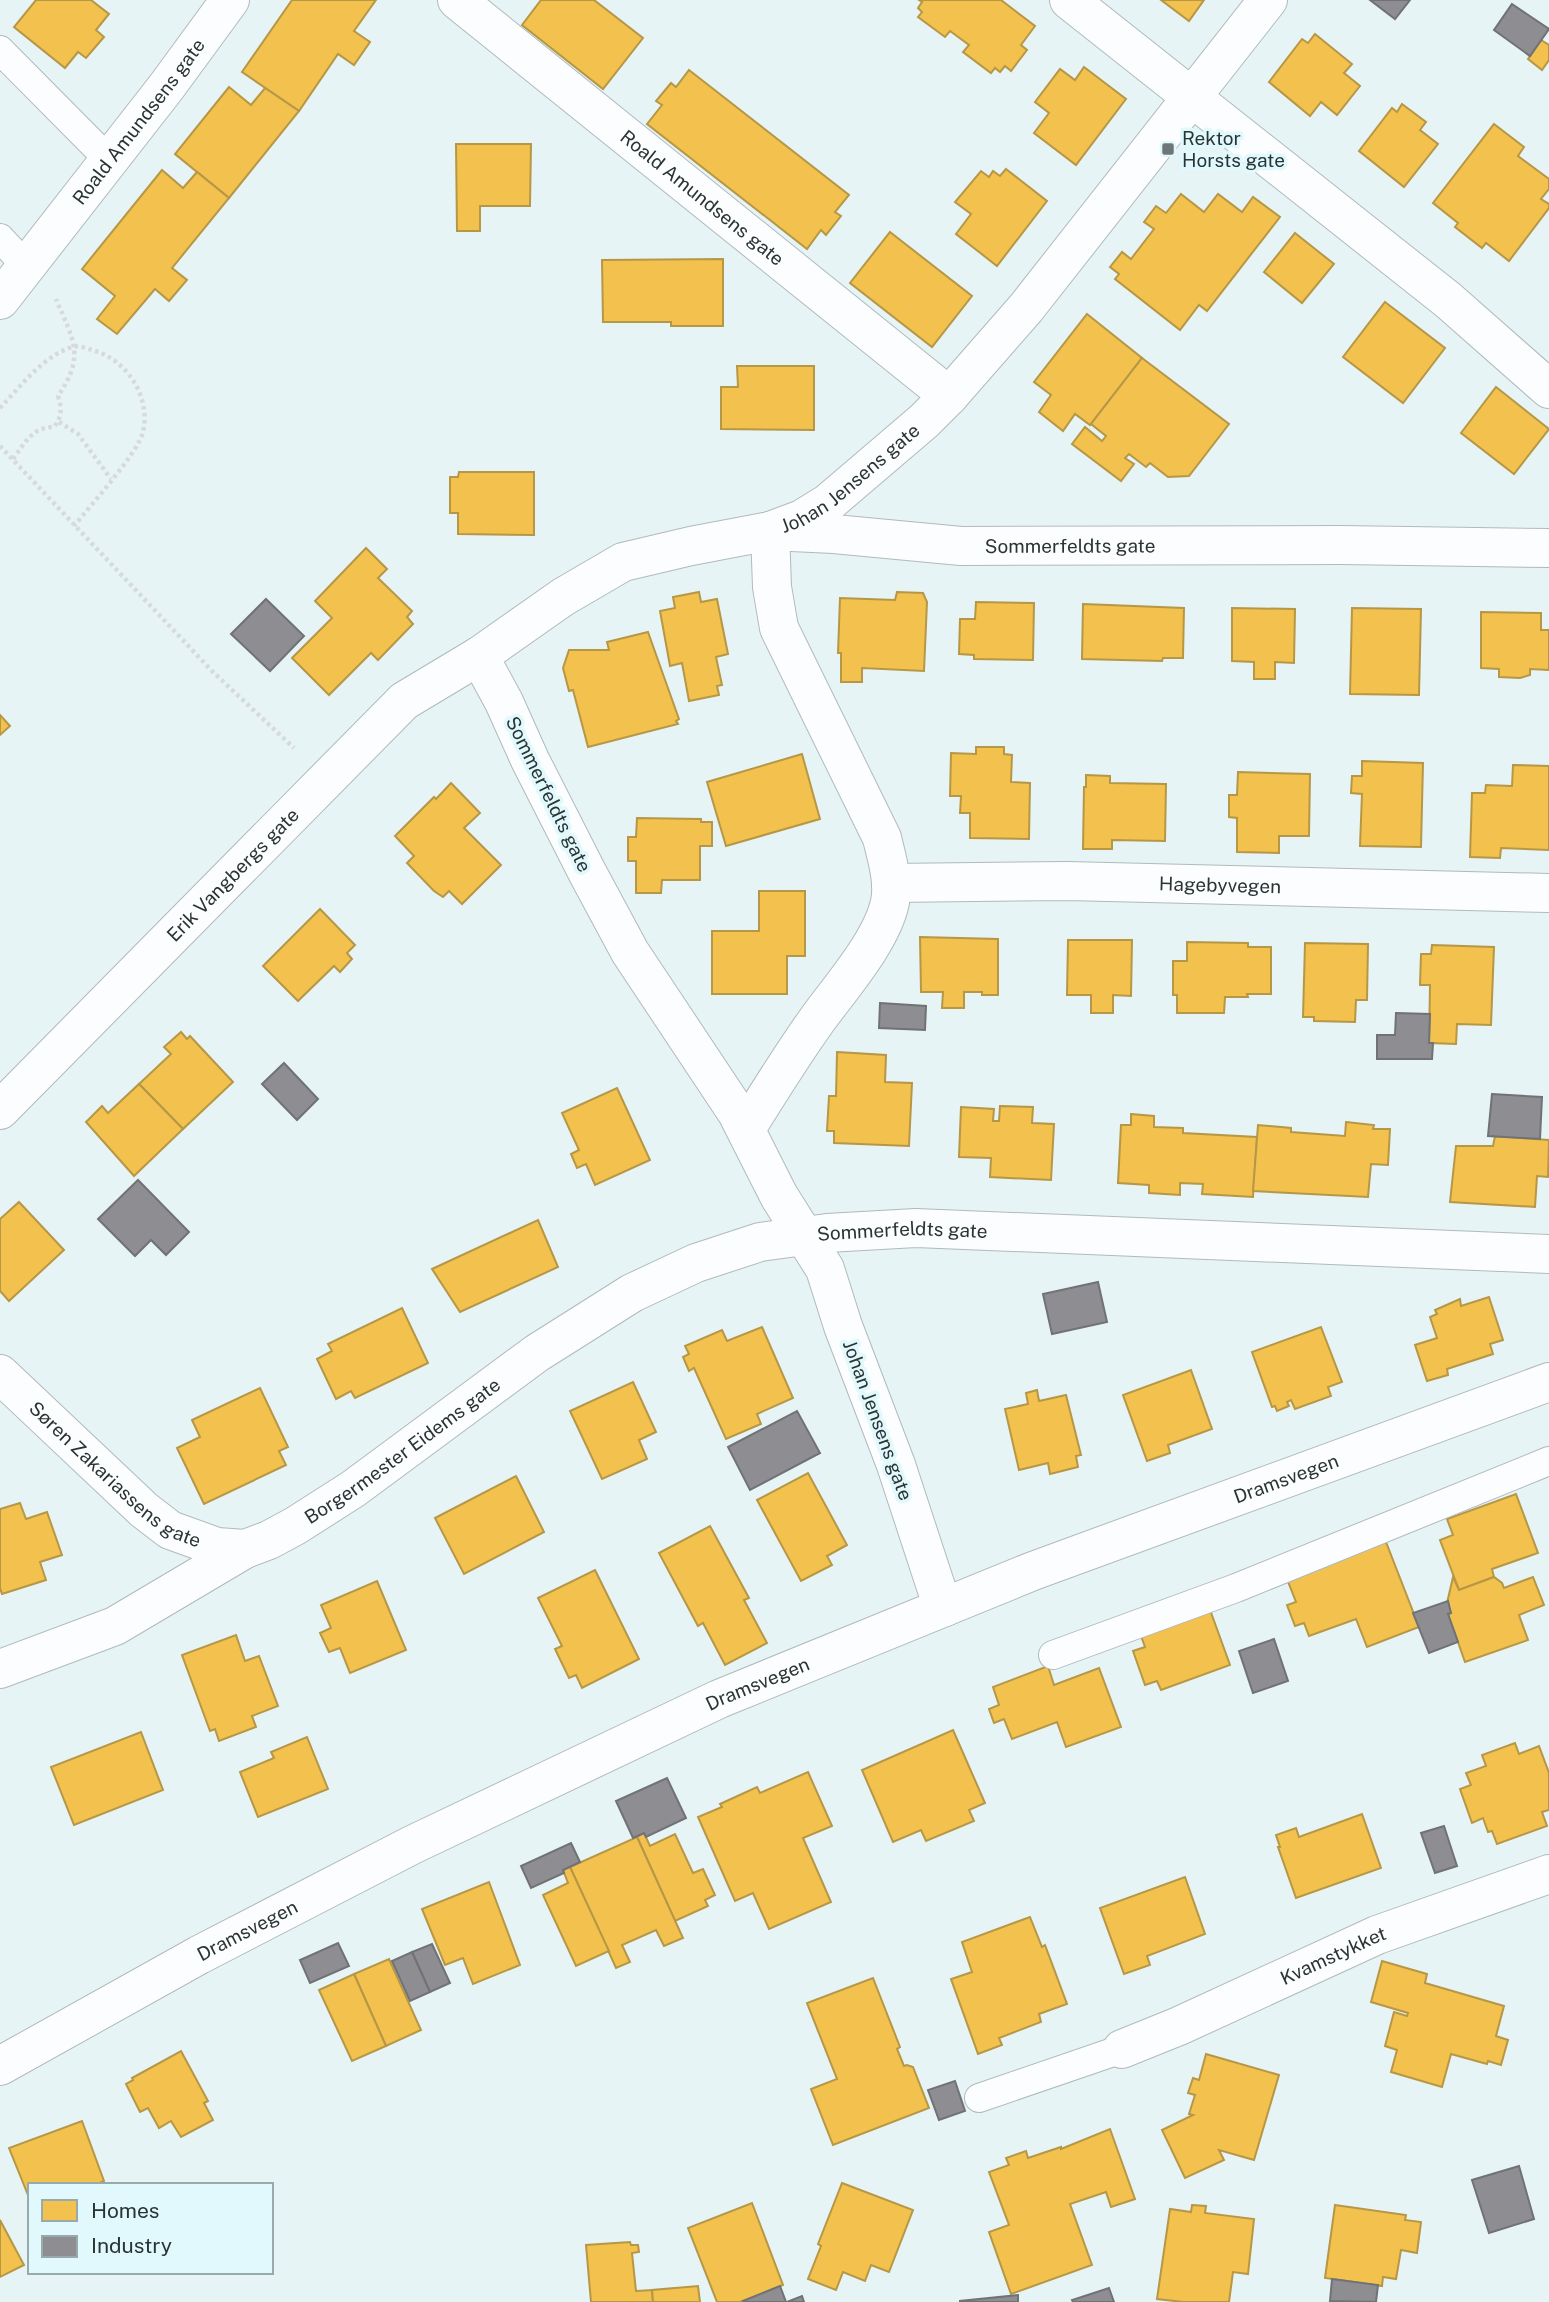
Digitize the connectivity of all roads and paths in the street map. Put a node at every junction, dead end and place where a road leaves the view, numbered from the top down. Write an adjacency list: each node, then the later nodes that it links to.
1 (230, 0): 7 (street, Roald Amundsens gate)
2 (457, 0): 14 (street, Roald Amundsens gate)
3 (1069, 0): 6 (street)
4 (1268, 0): 6 (street, Johan Jensens gate)
5 (0, 50): 7 (lane)
6 (1192, 98): 13 (street); 14 (street, Johan Jensens gate)
7 (108, 160): 9 (street, Roald Amundsens gate)
8 (0, 238): 9 (lane)
9 (36, 255): 10 (street, Roald Amundsens gate)
10 (0, 300)
11 (57, 300): 12 (path)
12 (75, 345): 15 (path); 16 (path); 19 (path)
13 (1549, 389)
14 (949, 396): 21 (street, Johan Jensens gate)
15 (0, 408)
16 (59, 422): 18 (path); 19 (path)
17 (0, 446): 18 (path)
18 (13, 459): 20 (path)
19 (111, 479): 20 (path)
20 (74, 526): 24 (path)
21 (770, 531): 22 (street, Sommerfeldts gate); 23 (street, Sommerfeldts gate); 25 (street, Johan Jensens gate)
22 (1549, 548)
23 (479, 656): 24 (street, Erik Vangbergs gate); 28 (street, Sommerfeldts gate)
24 (327, 779): 27 (street, Erik Vangbergs gate)
25 (891, 883): 26 (street, Hagebyvegen); 28 (street, Johan Jensens gate)
26 (1549, 893)
27 (0, 1110)
28 (746, 1129): 29 (street, Sommerfeldts gate)
29 (805, 1236): 30 (street, Sommerfeldts gate); 34 (street, Borgermester Eidems gate); 35 (street, Johan Jensens gate)
30 (1549, 1254)
31 (0, 1374): 34 (street, Søren Zakariassens gate)
32 (1549, 1382): 35 (street, Dramsvegen)
33 (1549, 1461): 36 (lane)
34 (245, 1549): 37 (street, Borgermester Eidems gate)
35 (945, 1607): 40 (street, Dramsvegen)
36 (1053, 1655)
37 (0, 1670)
38 (1549, 1874): 39 (street, Kvamstykket)
39 (1122, 2049): 41 (lane)
40 (0, 2066)
41 (979, 2098)

